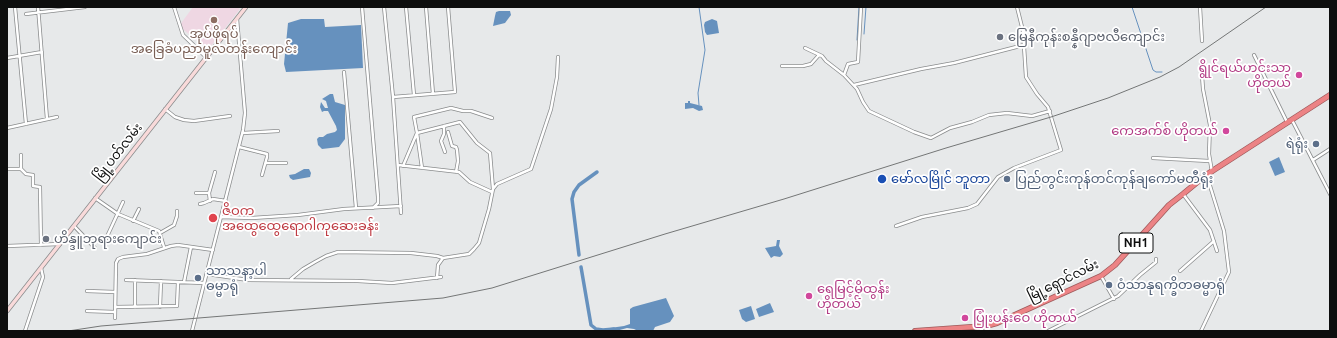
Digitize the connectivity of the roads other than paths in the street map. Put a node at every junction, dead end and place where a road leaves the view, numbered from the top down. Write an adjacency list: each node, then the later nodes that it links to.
1 (15, 7): 23 (street)
2 (38, 7): 14 (street)
3 (85, 7): 14 (street)
4 (174, 7): 24 (street)
5 (246, 7): 16 (main road, မြို့ပတ်လမ်း)
6 (362, 7): 82 (street)
7 (384, 7): 35 (street)
8 (406, 7): 33 (street)
9 (426, 7): 32 (street)
10 (448, 7): 32 (street)
11 (861, 7): 30 (street)
12 (1017, 7): 18 (street)
13 (1200, 7): 17 (street)
14 (38, 13): 15 (street); 20 (street)
15 (26, 14)
16 (236, 19): 24 (main road, မြို့ပတ်လမ်း); 49 (street)
17 (1202, 41)
18 (1024, 45): 31 (street); 37 (street)
19 (805, 48): 21 (street)
20 (42, 52): 23 (street); 41 (street)
21 (819, 54): 28 (street); 30 (street)
22 (1254, 55): 43 (street)
23 (19, 56): 26 (street); 44 (street)
24 (206, 57): 36 (main road, မြို့ပတ်လမ်း)
25 (558, 57): 70 (street)
26 (7, 58)
27 (1201, 62): 57 (street)
28 (782, 66)
29 (344, 72): 81 (street)
30 (844, 75): 31 (street)
31 (854, 85): 37 (street)
32 (433, 94): 33 (street)
33 (414, 95): 35 (street)
34 (1330, 95): 42 (highway, မြို့ရှောင်လမ်း / NH1)
35 (393, 97): 60 (street)
36 (165, 109): 38 (street); 75 (main road, မြို့ပတ်လမ်း)
37 (1050, 111): 90 (street)
38 (230, 116)
39 (57, 117): 41 (street)
40 (492, 118): 50 (street)
41 (47, 119): 44 (street)
42 (1292, 119): 43 (highway, မြို့ရှောင်လမ်း / NH1); 56 (street)
43 (1287, 122): 67 (highway, မြို့ရှောင်လမ်း / NH1)
44 (26, 124): 46 (street)
45 (444, 126): 50 (street); 53 (street); 70 (street)
46 (7, 128)
47 (278, 131): 49 (street)
48 (448, 132): 66 (street)
49 (243, 133): 51 (street)
50 (417, 133): 61 (street); 62 (street)
51 (239, 147): 58 (street); 77 (street)
52 (1330, 149): 56 (street)
53 (445, 152)
54 (21, 155): 64 (street)
55 (1152, 158): 57 (street)
56 (1313, 160): 74 (street)
57 (1209, 161): 67 (street)
58 (266, 163): 59 (street); 68 (street)
59 (286, 163)
60 (398, 165): 61 (street); 80 (street)
61 (403, 166): 62 (street)
62 (422, 168): 66 (street)
63 (7, 169): 64 (street)
64 (22, 169): 95 (street)
65 (216, 172): 72 (street)
66 (456, 172): 70 (street)
67 (1212, 172): 69 (highway, မြို့ရှောင်လမ်း / NH1)
68 (262, 175)
69 (1206, 175): 73 (highway, မြို့ရှောင်လမ်း / NH1); 134 (street)
70 (492, 190): 102 (street)
71 (196, 192): 72 (street)
72 (209, 193): 76 (street)
73 (1183, 194): 92 (street); 107 (highway, မြို့ရှောင်လမ်း / NH1)
74 (1330, 194)
75 (95, 198): 86 (street); 89 (main road, မြို့ပတ်လမ်း)
76 (210, 201): 77 (street); 79 (street)
77 (226, 201): 87 (street)
78 (123, 202): 86 (street)
79 (200, 204)
80 (401, 206): 82 (street); 85 (street)
81 (356, 208): 82 (street); 87 (street)
82 (373, 208)
83 (139, 209): 88 (street)
84 (177, 212): 91 (street)
85 (401, 213)
86 (117, 214): 88 (street); 93 (street)
87 (221, 217): 100 (street)
88 (133, 221): 91 (street)
89 (74, 226): 94 (main road, မြို့ပတ်လမ်း); 99 (street)
90 (896, 226)
91 (160, 233): 97 (street)
92 (1214, 241): 101 (street); 105 (street)
93 (104, 243)
94 (60, 244): 95 (street); 104 (main road, မြို့ပတ်လမ်း)
95 (41, 245): 96 (street)
96 (7, 246)
97 (164, 247): 98 (street); 118 (street)
98 (191, 247): 100 (street); 115 (street)
99 (95, 248)
100 (213, 250): 106 (street)
101 (1217, 251)
102 (443, 258): 109 (street); 110 (street)
103 (1156, 260): 119 (street)
104 (41, 268): 123 (main road, မြို့ပတ်လမ်း); 128 (street)
105 (1180, 271)
106 (206, 274): 110 (street); 116 (street)
107 (1101, 276): 119 (street); 127 (highway, မြို့ရှောင်လမ်း / NH1)
108 (441, 277): 109 (street)
109 (437, 278): 110 (street)
110 (291, 279)
111 (126, 280): 112 (street)
112 (135, 280): 113 (street); 121 (street)
113 (161, 280): 114 (street); 122 (street)
114 (178, 282): 115 (street); 122 (street)
115 (184, 282): 116 (street)
116 (204, 283): 129 (street)
117 (87, 291): 118 (street)
118 (115, 292): 120 (street)
119 (1114, 299): 133 (street)
120 (115, 307): 121 (street); 125 (street)
121 (134, 307): 122 (street)
122 (160, 307)
123 (7, 310)
124 (87, 311): 125 (street)
125 (115, 312): 126 (street)
126 (115, 318)
127 (986, 326): 131 (highway, မြို့ရှောင်လမ်း / NH1); 132 (street)
128 (25, 331)
129 (192, 331)
130 (915, 331): 131 (highway, မြို့ရှောင်လမ်း / NH1)
131 (922, 331)
132 (980, 331)
133 (1048, 331)
134 (1201, 331)

